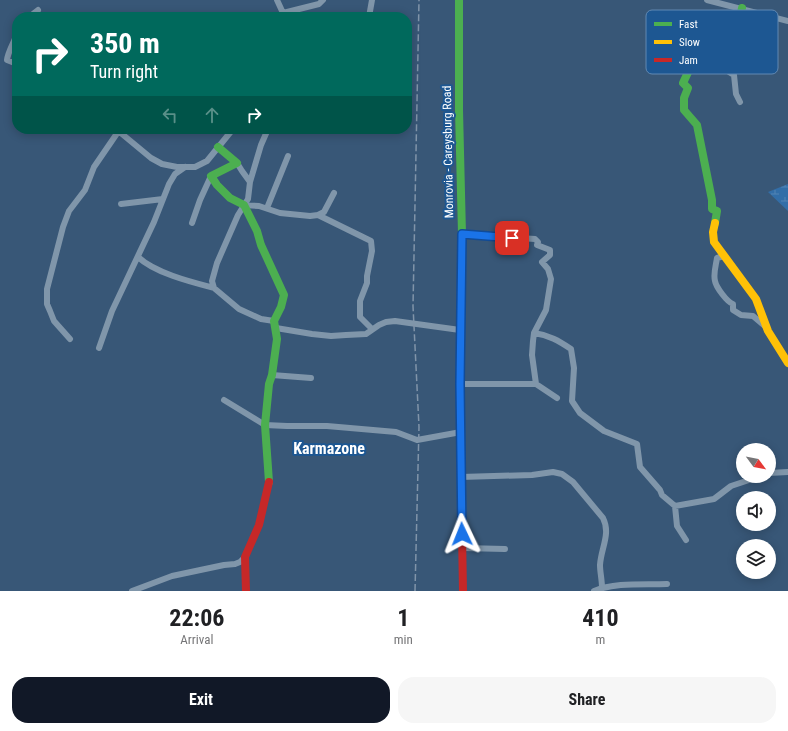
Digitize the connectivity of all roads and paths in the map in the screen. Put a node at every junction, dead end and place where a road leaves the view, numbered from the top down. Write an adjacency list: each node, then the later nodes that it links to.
1 (277, 0): 10 (street)
2 (323, 0): 11 (street)
3 (372, 0): 12 (street)
4 (459, 0): 37 (street, Monrovia - Careysburg Road)
5 (707, 0): 6 (street)
6 (742, 8): 8 (street)
7 (38, 10): 9 (street)
8 (749, 10)
9 (35, 12)
10 (282, 12)
11 (293, 12)
12 (370, 12)
13 (778, 18): 14 (street)
14 (788, 21)
15 (12, 46): 16 (street)
16 (12, 62)
17 (687, 74): 38 (street)
18 (732, 74): 19 (street)
19 (740, 102)
20 (115, 134): 46 (street)
21 (123, 134): 27 (street)
22 (229, 134): 24 (street)
23 (266, 134): 29 (street)
24 (218, 147): 26 (street); 27 (street)
25 (288, 156): 34 (street)
26 (237, 163): 28 (street); 29 (street)
27 (185, 167): 31 (street)
28 (211, 176): 33 (street); 36 (street)
29 (250, 182): 33 (street)
30 (334, 193): 35 (street)
31 (163, 199): 32 (street); 39 (street)
32 (121, 204)
33 (244, 205): 34 (street); 40 (street); 41 (street)
34 (267, 208): 35 (street)
35 (318, 215): 43 (street)
36 (192, 223)
37 (462, 234): 44 (street, Monrovia - Careysburg Road); 45 (street)
38 (724, 256): 42 (street); 42 (street)
39 (138, 257): 40 (street); 47 (street)
40 (214, 288): 41 (street)
41 (275, 325): 43 (street); 49 (street)
42 (766, 327): 48 (street)
43 (372, 329): 44 (street)
44 (460, 330): 51 (street, Monrovia - Careysburg Road)
45 (534, 333): 52 (street); 61 (street)
46 (70, 339)
47 (99, 348)
48 (788, 363)
49 (272, 375): 50 (street); 55 (street)
50 (311, 378)
51 (460, 384): 52 (street); 56 (street, Monrovia - Careysburg Road)
52 (536, 384): 53 (street)
53 (556, 398)
54 (224, 400): 55 (street)
55 (265, 425): 56 (street); 65 (street)
56 (461, 432): 59 (street, Monrovia - Careysburg Road)
57 (788, 472): 58 (street)
58 (776, 473)
59 (461, 477): 63 (street, Monrovia - Careysburg Road); 67 (street)
60 (740, 483): 61 (street)
61 (675, 506): 62 (street)
62 (686, 540)
63 (463, 548): 64 (street); 70 (street, Monrovia - Careysburg Road)
64 (505, 549)
65 (245, 557): 68 (street); 69 (street)
66 (667, 584): 67 (street)
67 (602, 588): 71 (street)
68 (132, 591)
69 (246, 591)
70 (463, 591)
71 (594, 591)

